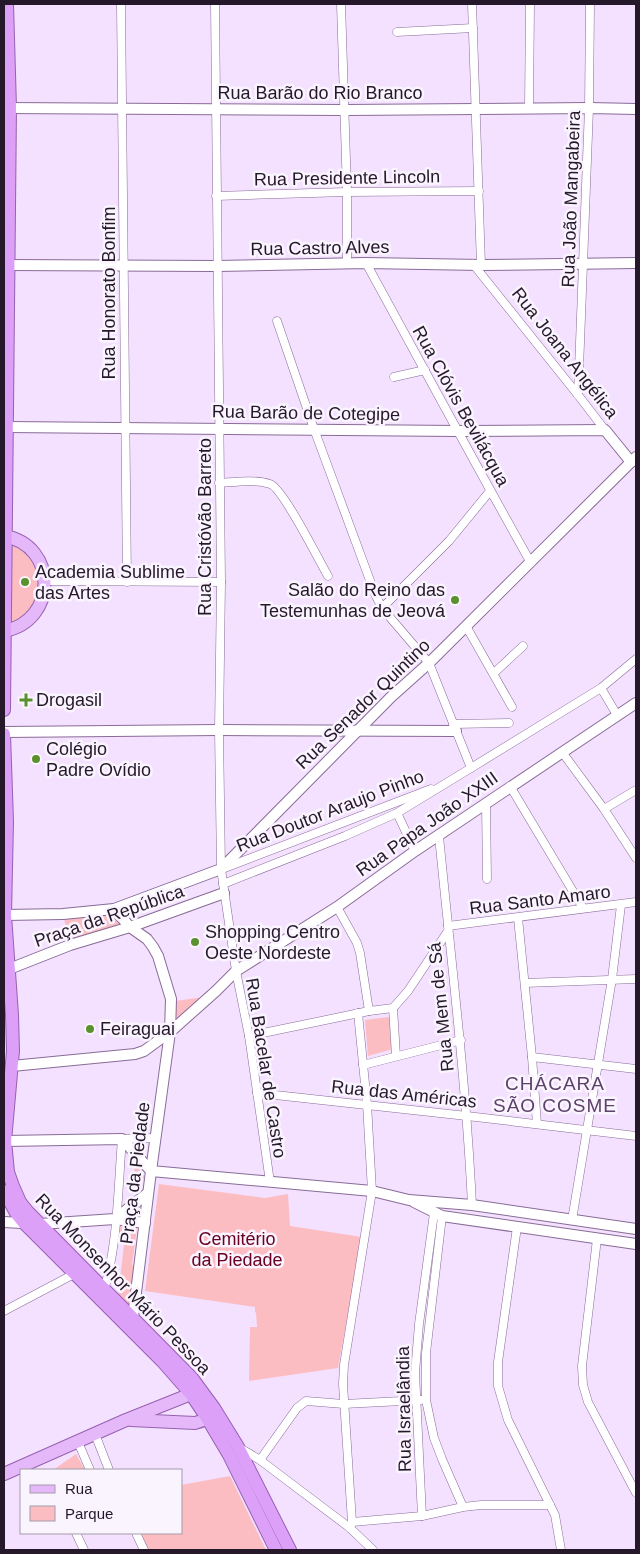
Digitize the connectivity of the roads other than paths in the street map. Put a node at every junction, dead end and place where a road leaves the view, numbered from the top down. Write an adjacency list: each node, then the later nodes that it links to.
1 (7, 4): 10 (highway)
2 (121, 4): 14 (street, Rua Honorato Bonfim)
3 (214, 4): 11 (street, Rua Cristóvão Barreto)
4 (341, 4): 17 (street)
5 (472, 4): 8 (street)
6 (530, 4): 12 (street)
7 (590, 4): 13 (street, Rua João Mangabeira)
8 (473, 28): 9 (street); 15 (street)
9 (397, 32)
10 (7, 108): 14 (street, Rua Barão do Rio Branco); 26 (highway)
11 (216, 108): 14 (street, Rua Barão do Rio Branco); 17 (street, Rua Barão do Rio Branco); 20 (street, Rua Cristóvão Barreto)
12 (529, 108): 13 (street, Rua Barão do Rio Branco); 15 (street, Rua Barão do Rio Branco)
13 (589, 108): 16 (street, Rua Barão do Rio Branco); 21 (street, Rua João Mangabeira)
14 (123, 109): 27 (street, Rua Honorato Bonfim)
15 (476, 109): 17 (street, Rua Barão do Rio Branco); 18 (street)
16 (636, 109)
17 (345, 110): 19 (street)
18 (479, 191): 19 (street, Rua Presidente Lincoln); 25 (street)
19 (347, 192): 20 (street, Rua Presidente Lincoln); 23 (street)
20 (216, 196): 28 (street, Rua Cristóvão Barreto)
21 (583, 263): 22 (street, Rua Castro Alves); 25 (street, Rua Castro Alves); 32 (street, Rua João Mangabeira)
22 (636, 263)
23 (347, 264): 24 (street, Rua Castro Alves); 28 (street, Rua Castro Alves)
24 (366, 264): 25 (street, Rua Castro Alves); 30 (street, Rua Clóvis Bevilácqua)
25 (477, 264): 32 (street, Rua Joana Angélica)
26 (6, 265): 27 (street, Rua Castro Alves); 33 (highway)
27 (125, 265): 28 (street, Rua Castro Alves); 34 (street, Rua Honorato Bonfim)
28 (217, 266): 35 (street, Rua Cristóvão Barreto)
29 (277, 321): 36 (street)
30 (425, 370): 31 (street); 38 (street, Rua Clóvis Bevilácqua)
31 (394, 377)
32 (578, 395): 37 (street, Rua Joana Angélica)
33 (6, 427): 34 (street, Rua Barão de Cotegipe); 42 (highway)
34 (125, 428): 35 (street, Rua Barão de Cotegipe); 46 (street, Rua Honorato Bonfim)
35 (219, 429): 36 (street, Rua Barão de Cotegipe); 40 (street, Rua Cristóvão Barreto)
36 (314, 429): 38 (street, Rua Barão de Cotegipe); 48 (street)
37 (605, 430): 38 (street, Rua Barão de Cotegipe); 39 (street, Rua Joana Angélica)
38 (458, 431): 41 (street, Rua Clóvis Bevilácqua)
39 (634, 460): 43 (street, Rua Senador Quintino)
40 (219, 483): 44 (street); 47 (street, Rua Cristóvão Barreto)
41 (490, 491): 43 (street, Rua Clóvis Bevilácqua); 48 (street)
42 (5, 536): 45 (main road); 50 (highway)
43 (531, 563): 49 (street, Rua Senador Quintino)
44 (328, 576)
45 (45, 581): 46 (street); 50 (main road)
46 (127, 582): 47 (street)
47 (221, 582): 62 (street, Rua Cristóvão Barreto)
48 (382, 608): 53 (street)
49 (466, 626): 53 (street, Rua Senador Quintino); 54 (street)
50 (4, 631): 58 (highway)
51 (523, 646): 54 (street)
52 (636, 659): 55 (street, Rua Doutor Araujo Pinho)
53 (429, 663): 61 (street); 63 (street, Rua Senador Quintino)
54 (494, 673): 57 (street)
55 (600, 688): 59 (street); 66 (street, Rua Doutor Araujo Pinho)
56 (636, 703): 59 (street, Rua Papa João XXIII)
57 (512, 707)
58 (4, 710)
59 (618, 715): 65 (street, Rua Papa João XXIII)
60 (508, 723): 61 (street)
61 (454, 727): 63 (street); 66 (street)
62 (219, 730): 63 (street); 64 (street); 76 (street, Rua Cristóvão Barreto)
63 (358, 731): 76 (street, Rua Senador Quintino)
64 (4, 733): 84 (highway, Rua Monsenhor Mário Pessoa)
65 (562, 752): 68 (street, Rua Papa João XXIII); 71 (street)
66 (471, 768): 67 (street, Rua Doutor Araujo Pinho)
67 (450, 781): 72 (street, Rua Doutor Araujo Pinho); 76 (street, Rua Doutor Araujo Pinho)
68 (510, 786): 70 (street, Rua Papa João XXIII); 82 (street)
69 (636, 790): 71 (street)
70 (486, 803): 73 (street, Rua Papa João XXIII); 77 (street)
71 (604, 809): 75 (street)
72 (397, 812): 74 (street); 78 (street, Rua Doutor Araujo Pinho)
73 (439, 836): 74 (street, Rua Papa João XXIII); 87 (street, Rua Mem de Sá)
74 (415, 851): 81 (street, Rua Papa João XXIII)
75 (636, 858)
76 (221, 869): 78 (street, Rua Bacelar de Castro); 83 (street, Praça da República)
77 (487, 879)
78 (224, 889): 86 (street, Praça da República); 89 (street, Rua Bacelar de Castro)
79 (636, 902): 80 (street, Rua Santo Amaro)
80 (620, 904): 82 (street, Rua Santo Amaro); 90 (street)
81 (337, 907): 89 (street, Rua Papa João XXIII); 94 (street)
82 (583, 908): 85 (street, Rua Santo Amaro)
83 (114, 909): 84 (street, Praça da República); 86 (street, Praça da Piedade)
84 (5, 913): 88 (highway, Rua Monsenhor Mário Pessoa)
85 (518, 918): 87 (street, Rua Santo Amaro); 92 (street)
86 (130, 927): 88 (street, Praça da República); 96 (street, Praça da Piedade)
87 (448, 929): 93 (street); 98 (street, Rua Mem de Sá)
88 (6, 970): 103 (highway, Rua Monsenhor Mário Pessoa)
89 (236, 972): 96 (street, Rua Papa João XXIII); 97 (street, Rua Bacelar de Castro)
90 (612, 979): 91 (street); 92 (street); 101 (street)
91 (636, 979)
92 (525, 983): 100 (street)
93 (393, 1008): 94 (street); 99 (street)
94 (369, 1011): 95 (street)
95 (358, 1013): 97 (street); 102 (street)
96 (170, 1032): 103 (street, Rua Papa João XXIII); 111 (street, Praça da Piedade)
97 (249, 1036): 105 (street, Rua Bacelar de Castro)
98 (460, 1040): 99 (street); 107 (street, Rua Mem de Sá)
99 (396, 1056): 102 (street)
100 (532, 1057): 101 (street); 108 (street)
101 (598, 1064): 104 (street); 109 (street)
102 (363, 1065): 106 (street)
103 (12, 1066): 113 (highway, Rua Monsenhor Mário Pessoa)
104 (636, 1069)
105 (257, 1093): 106 (street, Rua das Américas); 115 (street, Rua Bacelar de Castro)
106 (368, 1104): 107 (street, Rua das Américas); 117 (street)
107 (467, 1116): 108 (street, Rua das Américas); 120 (street, Rua Mem de Sá)
108 (537, 1124): 109 (street, Rua das Américas)
109 (586, 1131): 110 (street, Rua das Américas); 123 (street)
110 (636, 1136)
111 (156, 1138): 112 (street); 114 (street, Praça da Piedade)
112 (122, 1139): 113 (street); 114 (street); 122 (street, Praça da Piedade)
113 (5, 1141): 127 (highway, Rua Monsenhor Mário Pessoa)
114 (151, 1171): 115 (street); 118 (street, Praça da Piedade)
115 (270, 1182): 117 (street)
116 (4, 1191): 125 (highway, Rua Monsenhor Mário Pessoa)
117 (372, 1191): 119 (street); 139 (street)
118 (148, 1194): 122 (street); 126 (street, Praça da Piedade)
119 (409, 1200): 120 (street); 121 (street)
120 (472, 1205): 123 (street)
121 (438, 1214): 128 (street); 137 (street, Rua Israelândia); 138 (street)
122 (115, 1219): 126 (street); 127 (street); 133 (street, Praça da Piedade)
123 (572, 1220): 129 (street)
124 (4, 1222): 125 (street)
125 (24, 1223): 127 (street); 132 (highway, Rua Monsenhor Mário Pessoa)
126 (144, 1223): 135 (street, Praça da Piedade)
127 (40, 1224): 133 (highway, Rua Monsenhor Mário Pessoa)
128 (517, 1227): 130 (street); 150 (street)
129 (636, 1229)
130 (597, 1239): 131 (street); 149 (street)
131 (636, 1244)
132 (74, 1274): 134 (street); 136 (highway, Rua Monsenhor Mário Pessoa)
133 (104, 1290): 135 (highway, Rua Monsenhor Mário Pessoa)
134 (4, 1311)
135 (134, 1317): 136 (highway, Rua Monsenhor Mário Pessoa)
136 (195, 1392): 140 (highway, Rua Monsenhor Mário Pessoa); 141 (main road)
137 (416, 1400): 138 (street); 139 (street); 152 (street, Rua Israelândia)
138 (426, 1400): 151 (street)
139 (344, 1404): 145 (street); 153 (street)
140 (210, 1413): 141 (main road); 144 (highway); 158 (highway)
141 (126, 1420): 142 (main road)
142 (95, 1434): 143 (main road); 147 (street)
143 (78, 1442): 146 (street); 148 (main road)
144 (238, 1447): 145 (street); 159 (highway)
145 (260, 1460): 153 (street)
146 (90, 1469)
147 (109, 1469)
148 (4, 1473)
149 (636, 1493)
150 (550, 1505): 151 (street); 161 (street)
151 (463, 1507): 152 (street)
152 (422, 1516): 153 (street)
153 (351, 1525): 160 (street)
154 (76, 1534): 156 (street)
155 (136, 1534): 157 (street)
156 (84, 1550)
157 (144, 1550)
158 (276, 1550)
159 (290, 1550)
160 (373, 1550)
161 (561, 1550)

